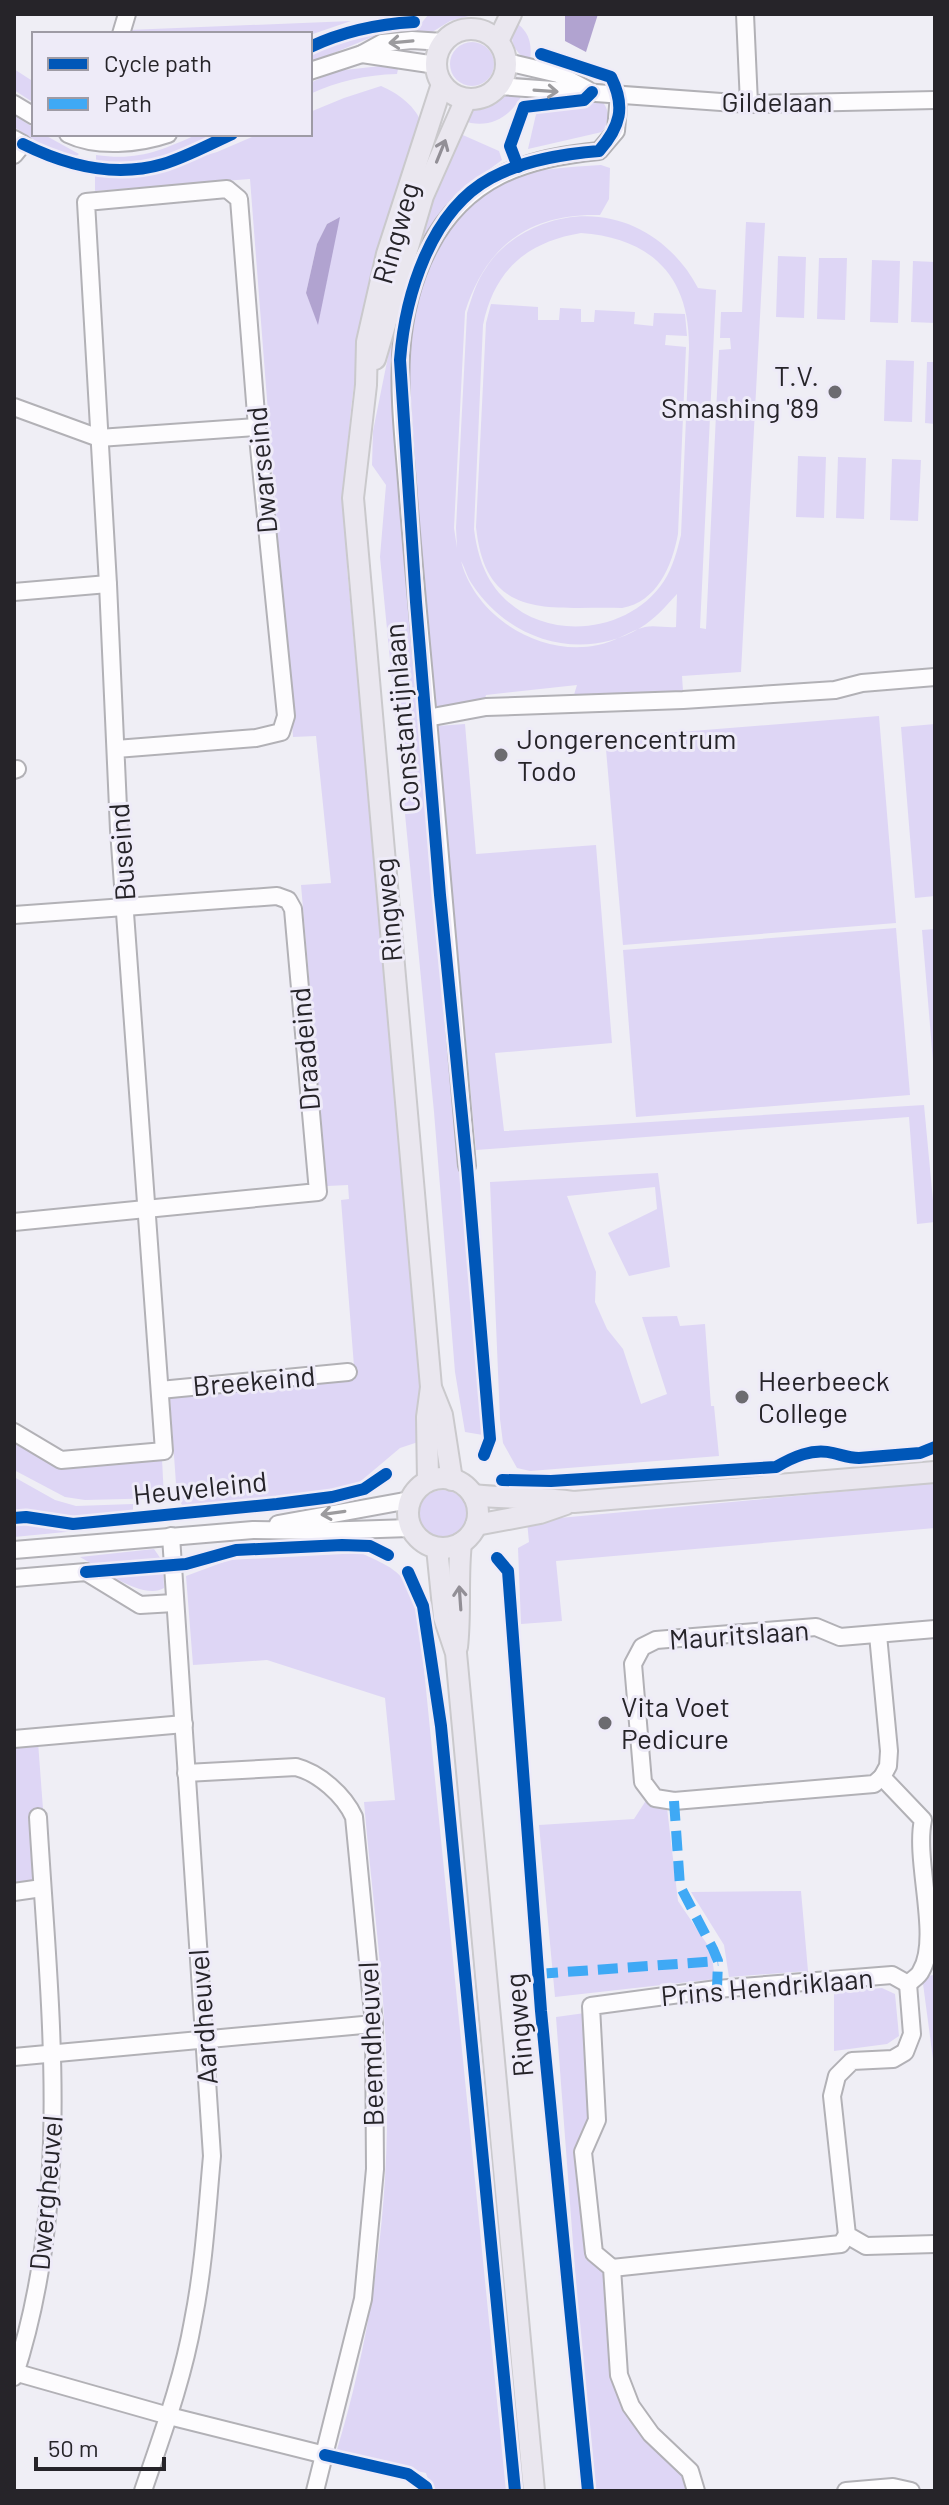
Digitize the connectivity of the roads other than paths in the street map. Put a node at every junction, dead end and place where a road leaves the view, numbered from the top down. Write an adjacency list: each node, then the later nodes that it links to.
1 (511, 14): 4 (main road)
2 (745, 14): 16 (street)
3 (480, 21): 4 (main road); 5 (main road)
4 (498, 41): 7 (main road)
5 (443, 42): 6 (street, one-way to 6); 9 (main road)
6 (362, 54): 8 (street); 9 (street)
7 (507, 62): 10 (main road); 11 (street, Gildelaan)
8 (312, 70)
9 (439, 75): 13 (main road); 21 (main road, Ringweg)
10 (499, 86): 11 (street, Gildelaan, one-way to 11); 13 (main road)
11 (592, 92): 12 (street, Gildelaan)
12 (619, 94): 16 (street, Gildelaan); 28 (street, Constantijnlaan)
13 (466, 99): 21 (main road, Ringweg, one-way to 13)
14 (935, 100): 16 (street, Gildelaan)
15 (14, 104): 17 (street)
16 (749, 104)
17 (32, 115)
18 (76, 136): 19 (street)
19 (163, 136)
20 (86, 202): 23 (street, Dwarseind); 24 (street, Buseind)
21 (366, 385): 36 (main road, Ringweg)
22 (14, 407): 24 (street)
23 (257, 427): 24 (street); 29 (street, Dwarseind)
24 (99, 438): 25 (street, Buseind)
25 (108, 584): 26 (street); 29 (street, Buseind)
26 (14, 592)
27 (935, 677): 28 (street)
28 (427, 718): 32 (street, Constantijnlaan)
29 (116, 749): 30 (street, Buseind)
30 (125, 907): 31 (street); 33 (street, Buseind); 33 (street, Draadeind)
31 (14, 915)
32 (467, 1166)
33 (148, 1211): 34 (street); 37 (street, Buseind)
34 (14, 1222)
35 (348, 1372): 37 (street, Breekeind)
36 (431, 1387): 40 (main road, Ringweg); 41 (main road, Ringweg)
37 (160, 1390): 38 (street, Buseind)
38 (14, 1432)
39 (935, 1472): 44 (main road)
40 (452, 1480): 41 (main road); 42 (main road)
41 (428, 1481): 43 (main road)
42 (473, 1495): 44 (main road); 45 (main road)
43 (410, 1500): 46 (main road); 47 (street, Heuveleind, one-way to 47)
44 (574, 1502): 45 (main road)
45 (476, 1525): 49 (main road)
46 (410, 1528): 47 (street, Heuveleind); 50 (main road)
47 (253, 1530): 48 (street, Heuveleind)
48 (171, 1536): 51 (street, Heuveleind); 53 (street, Aardheuvel)
49 (461, 1543): 50 (main road); 56 (main road, Ringweg, one-way to 49)
50 (437, 1548): 56 (main road, Ringweg)
51 (14, 1550)
52 (14, 1578): 53 (street)
53 (174, 1603): 57 (street, Aardheuvel)
54 (935, 1629): 55 (street, Mauritslaan)
55 (878, 1635): 60 (street); 60 (street, Mauritslaan)
56 (456, 1653): 78 (main road, Ringweg)
57 (184, 1724): 58 (street); 59 (street, Aardheuvel)
58 (14, 1739)
59 (186, 1773): 66 (street, Beemdheuvel); 67 (street, Aardheuvel)
60 (882, 1777): 61 (street)
61 (929, 1816): 65 (street, Prins Hendriklaan)
62 (38, 1817): 63 (street, Dwergheuvel)
63 (42, 1888): 64 (street); 68 (street, Dwergheuvel)
64 (14, 1892)
65 (908, 1984): 70 (street); 72 (street, Prins Hendriklaan)
66 (374, 2024): 67 (street); 75 (street, Beemdheuvel)
67 (205, 2040): 68 (street); 74 (street, Aardheuvel)
68 (52, 2053): 69 (street); 73 (street, Dwergheuvel)
69 (14, 2057)
70 (847, 2235): 71 (street); 72 (street)
71 (935, 2244)
72 (612, 2268): 79 (street, Prins Hendriklaan)
73 (15, 2374): 74 (street)
74 (169, 2416): 75 (street); 76 (street, Aardheuvel)
75 (325, 2455): 77 (street, Beemdheuvel)
76 (143, 2491)
77 (315, 2491)
78 (534, 2491)
79 (696, 2491)
80 (846, 2491): 81 (street)
81 (911, 2491)

